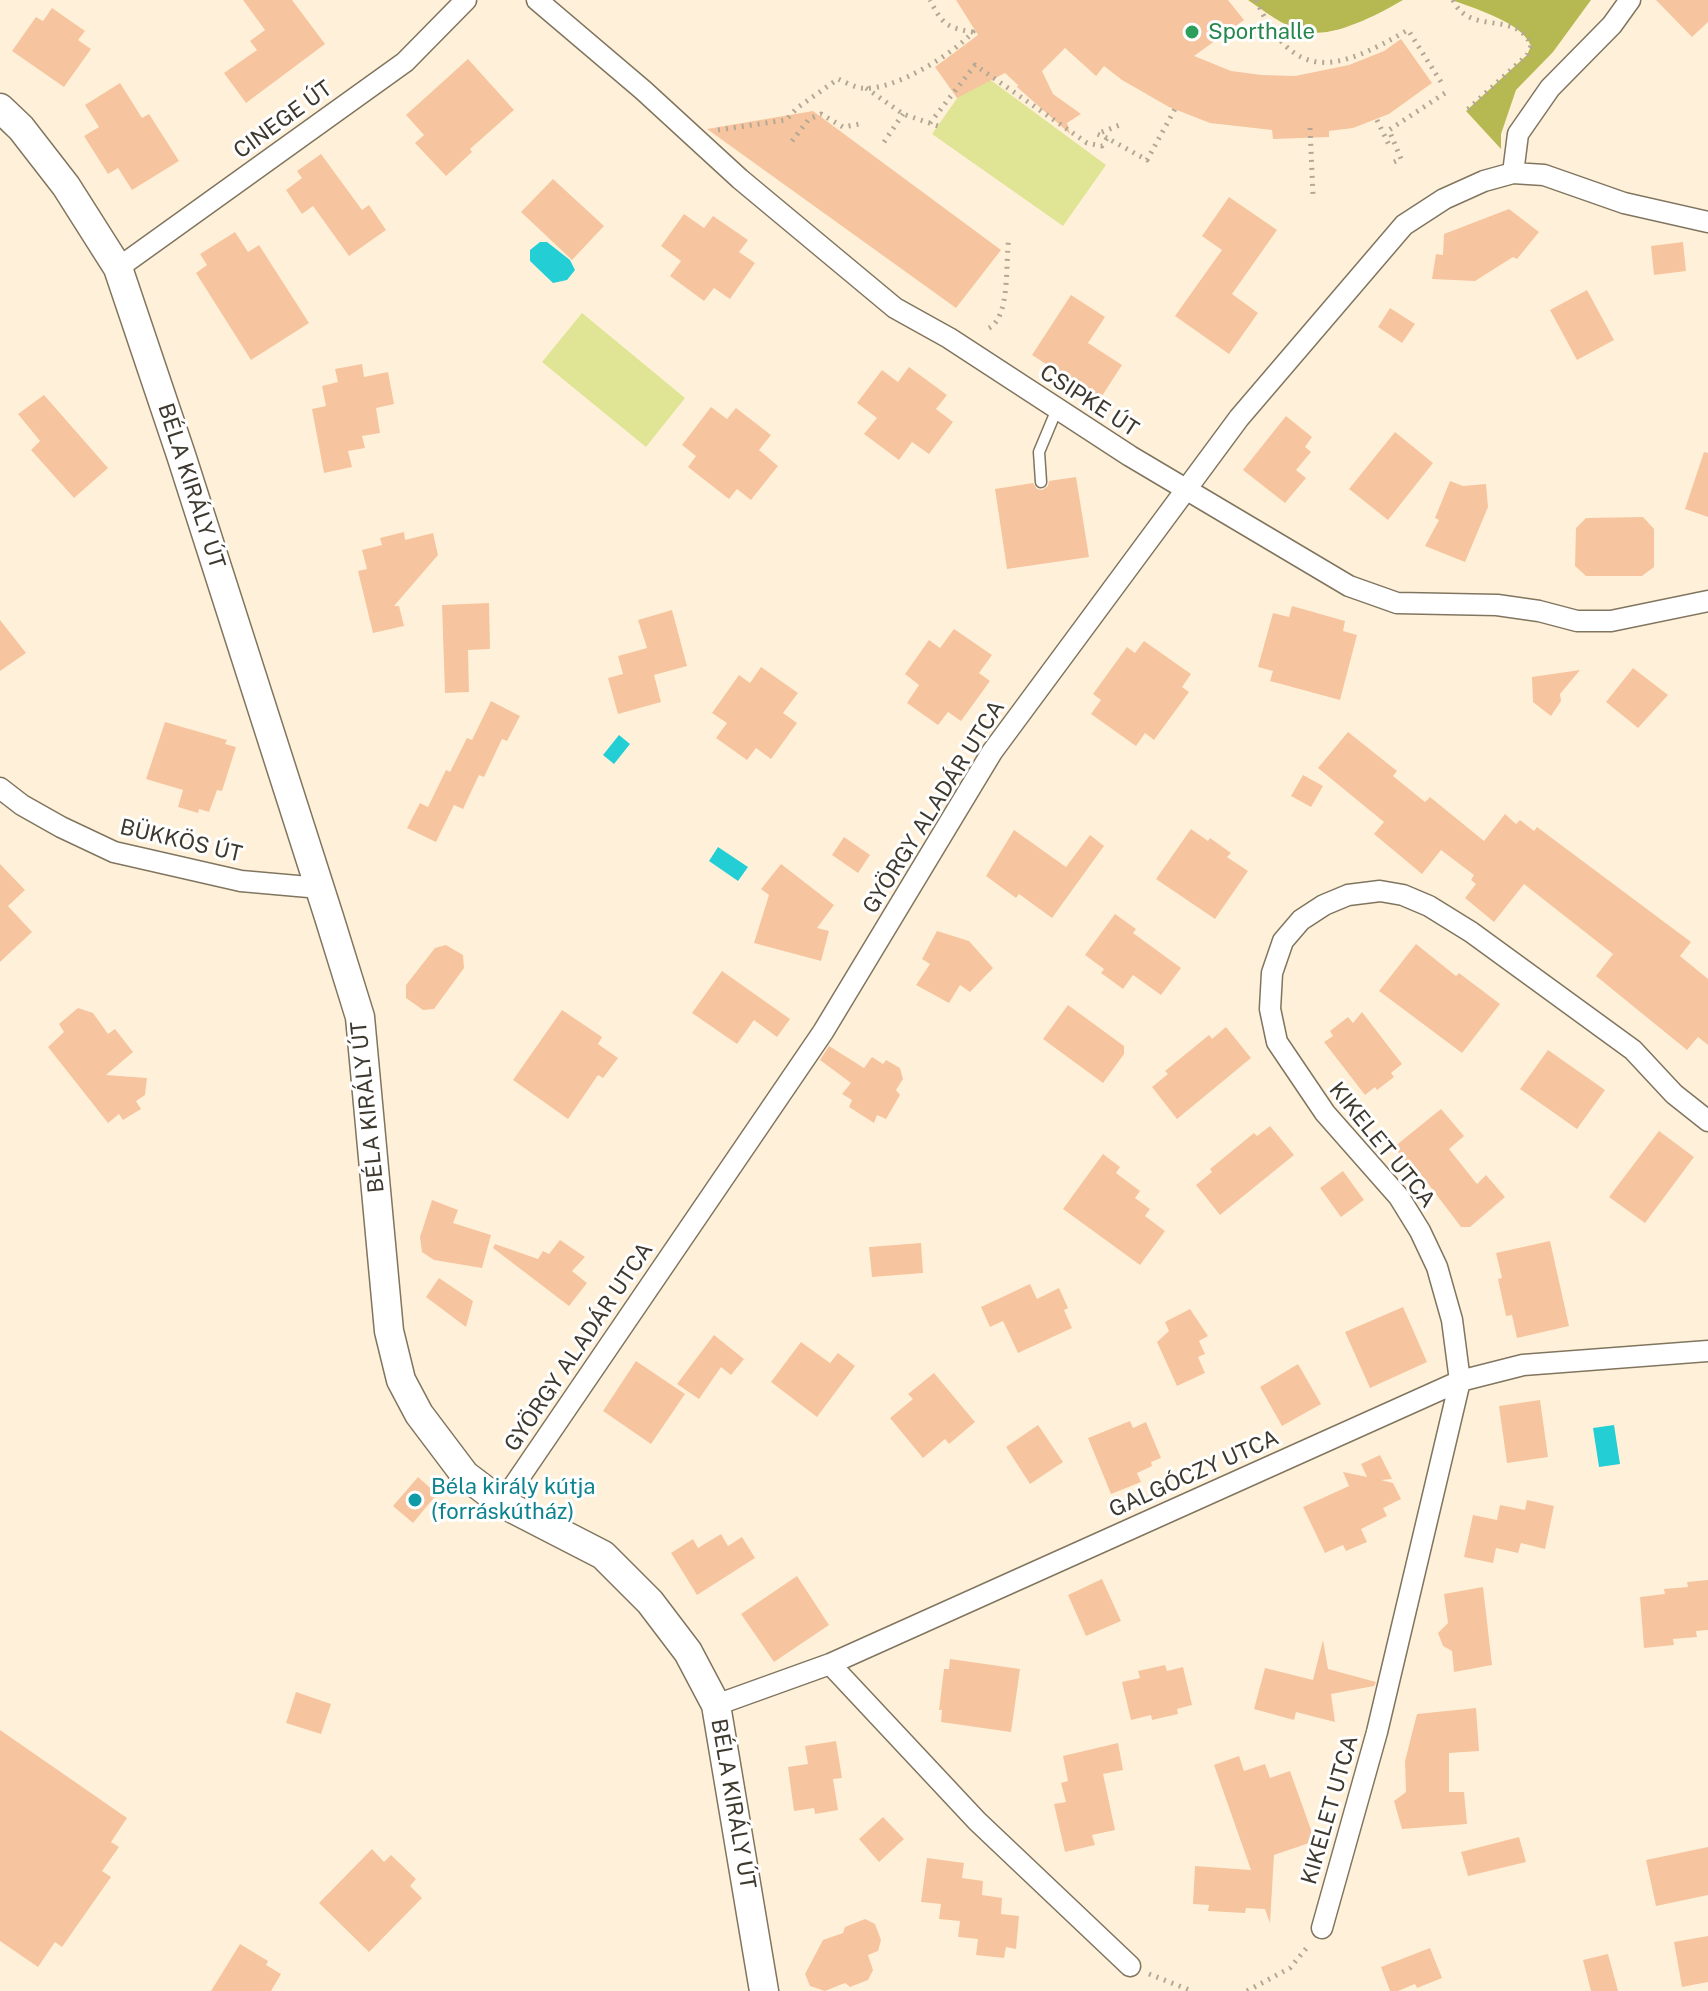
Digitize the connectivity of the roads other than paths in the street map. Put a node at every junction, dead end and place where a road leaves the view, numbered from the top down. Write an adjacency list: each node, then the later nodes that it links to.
1 (466, 0): 7 (street, CINEGE ÚT)
2 (537, 0): 8 (street, CSIPKE ÚT)
3 (1630, 0): 5 (street)
4 (0, 108): 7 (street, BÉLA KIRÁLY ÚT)
5 (1513, 173): 6 (street, GYÖRGY ALADÁR UTCA); 10 (street, GYÖRGY ALADÁR UTCA)
6 (1708, 222)
7 (118, 268): 13 (street, BÉLA KIRÁLY ÚT)
8 (1057, 409): 9 (lane); 10 (street, CSIPKE ÚT)
9 (1041, 482)
10 (1187, 490): 11 (street, CSIPKE ÚT); 17 (street, GYÖRGY ALADÁR UTCA)
11 (1708, 601)
12 (0, 788): 13 (street, BÜKKÖS ÚT)
13 (320, 888): 17 (street, BÉLA KIRÁLY ÚT)
14 (1708, 1121): 16 (street, KIKELET UTCA)
15 (1708, 1351): 16 (street, GALGÓCZY UTCA)
16 (1460, 1381): 18 (street, GALGÓCZY UTCA); 20 (street, KIKELET UTCA)
17 (502, 1503): 19 (street, BÉLA KIRÁLY ÚT)
18 (830, 1664): 19 (street, GALGÓCZY UTCA); 21 (street)
19 (716, 1705): 22 (street, BÉLA KIRÁLY ÚT)
20 (1322, 1928)
21 (1130, 1966)
22 (764, 1991)

